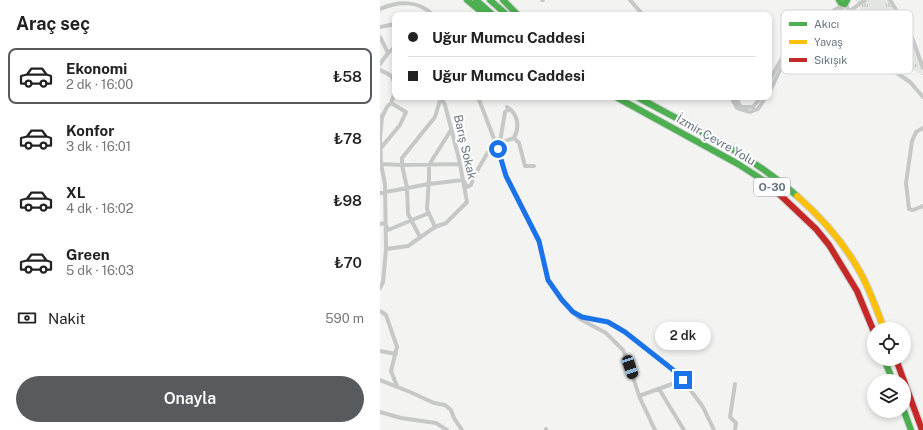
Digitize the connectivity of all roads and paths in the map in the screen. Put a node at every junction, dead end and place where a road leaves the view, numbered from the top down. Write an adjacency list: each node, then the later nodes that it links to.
1 (467, 0): 15 (main road)
2 (476, 0): 16 (main road)
3 (490, 0): 17 (main road)
4 (503, 0): 18 (main road)
5 (630, 0): 19 (street)
6 (839, 0): 9 (main road)
7 (865, 0): 12 (street)
8 (890, 0): 13 (street)
9 (846, 2): 11 (street)
10 (380, 9): 14 (street)
11 (833, 10)
12 (851, 10)
13 (896, 10)
14 (429, 12)
15 (481, 12)
16 (490, 12)
17 (504, 12)
18 (515, 12)
19 (640, 12)
20 (392, 25): 21 (street)
21 (380, 27)
22 (380, 36): 24 (street)
23 (913, 40): 30 (street)
24 (381, 42): 26 (street)
25 (392, 50): 26 (street)
26 (388, 53): 28 (street)
27 (781, 60): 33 (street)
28 (380, 64)
29 (781, 67): 35 (street)
30 (923, 68)
31 (380, 70): 34 (street)
32 (898, 74): 36 (street)
33 (772, 76)
34 (392, 77)
35 (772, 86)
36 (923, 97)
37 (392, 100): 47 (street)
38 (440, 100): 56 (street)
39 (443, 100): 50 (street, Barış Sokak)
40 (479, 100): 52 (street)
41 (621, 100): 76 (main road, İzmir Çevre Yolu / O-30)
42 (642, 100): 77 (main road, İzmir Çevre Yolu / O-30)
43 (733, 100): 46 (street)
44 (737, 100): 45 (street)
45 (758, 100)
46 (764, 100)
47 (391, 103): 48 (street); 53 (street)
48 (381, 117): 53 (street)
49 (923, 128): 65 (street)
50 (451, 130): 55 (street, Barış Sokak); 57 (street)
51 (514, 138): 52 (street); 52 (street); 58 (street)
52 (498, 143): 60 (street); 75 (street)
53 (381, 148): 54 (street)
54 (381, 164): 56 (street); 59 (street)
55 (460, 164): 57 (street); 60 (street, Barış Sokak)
56 (402, 165): 57 (street); 62 (street)
57 (429, 165): 61 (street)
58 (534, 166)
59 (381, 169): 63 (street)
60 (463, 180): 61 (street); 70 (street, Barış Sokak)
61 (429, 184): 62 (street); 66 (street)
62 (407, 188): 63 (street); 67 (street)
63 (385, 193): 64 (street); 68 (street)
64 (380, 194)
65 (923, 206)
66 (429, 213): 67 (street); 70 (street)
67 (412, 220): 68 (street); 71 (street)
68 (385, 223): 69 (street); 72 (street)
69 (380, 224)
70 (435, 227): 71 (street)
71 (420, 237): 72 (street)
72 (386, 249): 73 (street)
73 (380, 288)
74 (380, 311): 79 (street)
75 (573, 312): 81 (street); 85 (street)
76 (870, 322)
77 (881, 322)
78 (380, 351): 79 (street)
79 (396, 354): 83 (street)
80 (380, 380): 83 (street)
81 (683, 380): 84 (street); 93 (street)
82 (735, 384): 94 (street)
83 (397, 386): 90 (street)
84 (659, 389): 85 (street); 92 (street)
85 (639, 396): 91 (street)
86 (911, 400): 96 (main road)
87 (380, 412): 89 (street)
88 (907, 418): 95 (main road)
89 (447, 430)
90 (462, 430)
91 (655, 430)
92 (684, 430)
93 (714, 430)
94 (735, 430)
95 (911, 430)
96 (922, 430)

